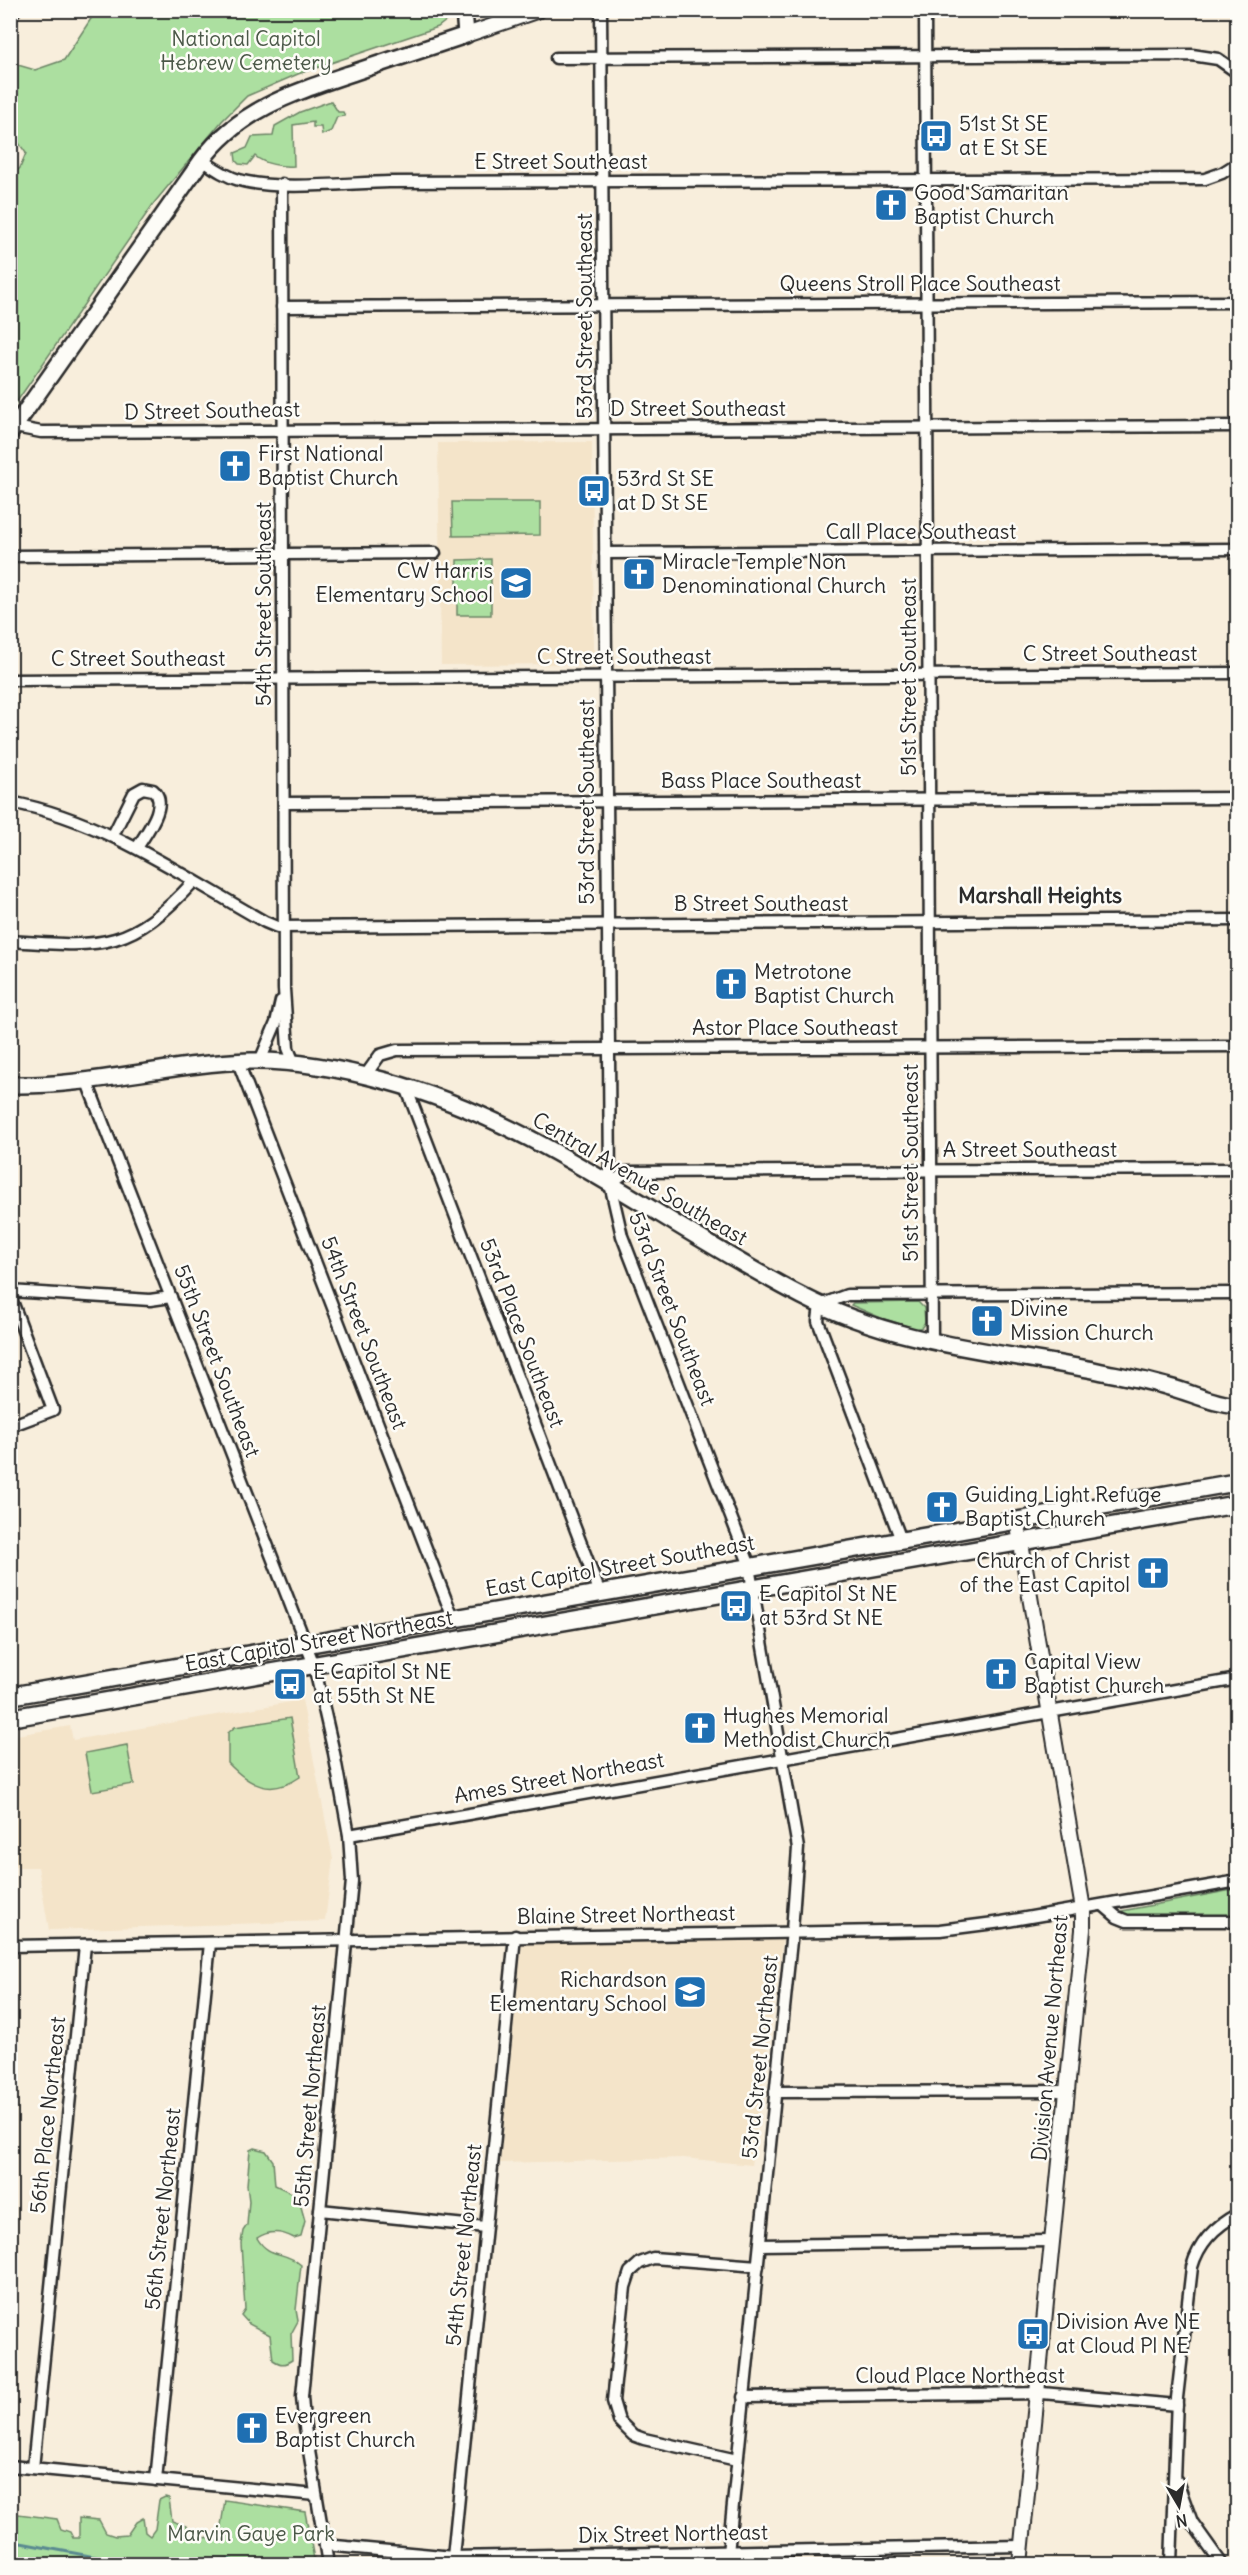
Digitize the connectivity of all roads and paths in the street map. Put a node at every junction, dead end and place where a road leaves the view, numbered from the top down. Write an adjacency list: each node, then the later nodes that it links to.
1 (15, 10): 6 (street)
2 (464, 10): 7 (main road)
3 (539, 10): 7 (street)
4 (601, 10): 9 (street, 53rd Street Southeast)
5 (925, 10): 8 (street, 51st Street Southeast)
6 (10, 17)
7 (466, 35): 12 (main road)
8 (925, 56): 9 (street); 11 (street); 14 (street, 51st Street Southeast)
9 (602, 57): 10 (street); 15 (street, 53rd Street Southeast)
10 (555, 58)
11 (1238, 73)
12 (205, 155): 16 (street, E Street Southeast); 25 (main road)
13 (1238, 163): 14 (street, E Street Southeast)
14 (926, 180): 15 (street, E Street Southeast); 18 (street, 51st Street Southeast)
15 (603, 181): 16 (street, E Street Southeast); 19 (street, 53rd Street Southeast)
16 (282, 184): 20 (street, 54th Street Southeast)
17 (1238, 302): 18 (street, Queens Stroll Place Southeast)
18 (927, 304): 19 (street, Queens Stroll Place Southeast); 22 (street, 51st Street Southeast)
19 (604, 305): 20 (street, Queens Stroll Place Southeast); 24 (street, 53rd Street Southeast)
20 (282, 307): 23 (street, 54th Street Southeast)
21 (1238, 426): 22 (street, D Street Southeast)
22 (927, 428): 24 (street, D Street Southeast); 27 (street, 51st Street Southeast)
23 (283, 429): 24 (street, D Street Southeast); 25 (street, D Street Southeast); 30 (street, 54th Street Southeast)
24 (605, 429): 28 (street, 53rd Street Southeast)
25 (13, 430)
26 (1238, 549): 27 (street, Call Place Southeast)
27 (928, 552): 28 (street, Call Place Southeast); 33 (street, 51st Street Southeast)
28 (605, 553): 34 (street, 53rd Street Southeast)
29 (435, 554): 30 (street)
30 (283, 555): 31 (street); 35 (street, 54th Street Southeast)
31 (10, 556)
32 (1238, 673): 33 (street, C Street Southeast)
33 (929, 675): 34 (street, C Street Southeast); 38 (street, 51st Street Southeast)
34 (606, 677): 35 (street, C Street Southeast); 39 (street, 53rd Street Southeast)
35 (284, 678): 36 (street, C Street Southeast); 41 (street, 54th Street Southeast)
36 (10, 680)
37 (1238, 798): 38 (street, Bass Place Southeast)
38 (929, 799): 39 (street, Bass Place Southeast); 46 (street, 51st Street Southeast)
39 (607, 801): 41 (street, Bass Place Southeast); 47 (street, 53rd Street Southeast)
40 (10, 802): 42 (street)
41 (284, 802): 48 (street, 54th Street Southeast)
42 (113, 835): 43 (street); 43 (street)
43 (137, 848): 44 (street)
44 (194, 881): 48 (street); 49 (street)
45 (1238, 920): 46 (street, B Street Southeast)
46 (930, 922): 47 (street, B Street Southeast); 53 (street, 51st Street Southeast)
47 (608, 924): 48 (street, B Street Southeast); 52 (street, 53rd Street Southeast)
48 (284, 927): 50 (street, 54th Street Southeast)
49 (10, 941)
50 (284, 989): 54 (street, 54th Street Southeast); 56 (street, 54th Street Southeast)
51 (1238, 1046): 53 (street, Astor Place Southeast)
52 (608, 1048): 53 (street, Astor Place Southeast); 57 (street, Astor Place Southeast); 63 (street, 53rd Street Southeast)
53 (930, 1048): 62 (street, 51st Street Southeast)
54 (260, 1061): 55 (main road, Central Avenue Southeast); 56 (main road, Central Avenue Southeast)
55 (238, 1062): 58 (main road, Central Avenue Southeast); 81 (street, 54th Street Southeast)
56 (294, 1062): 57 (main road, Central Avenue Southeast)
57 (365, 1076): 60 (main road, Central Avenue Southeast)
58 (87, 1082): 59 (main road, Central Avenue Southeast); 67 (street, 55th Street Southeast)
59 (10, 1085)
60 (406, 1087): 63 (main road, Central Avenue Southeast); 80 (street, 53rd Place Southeast)
61 (1238, 1169): 62 (street, A Street Southeast)
62 (931, 1171): 63 (street, A Street Southeast); 66 (street, 51st Street Southeast)
63 (610, 1184): 68 (main road, Central Avenue Southeast); 78 (street, 53rd Street Southeast)
64 (10, 1293): 67 (street); 72 (street)
65 (1238, 1293): 66 (street)
66 (932, 1294): 68 (street); 69 (street, 51st Street Southeast)
67 (171, 1297): 82 (street, 55th Street Southeast)
68 (820, 1305): 69 (main road, Central Avenue Southeast); 76 (street)
69 (932, 1343): 70 (main road, Central Avenue Southeast)
70 (1230, 1405): 71 (main road, Central Avenue Southeast)
71 (1238, 1415)
72 (10, 1426)
73 (1238, 1482): 75 (main road, East Capitol Street Southeast)
74 (1238, 1504): 77 (main road, East Capitol Street Northeast)
75 (1017, 1520): 76 (main road, East Capitol Street Southeast); 77 (street, Division Avenue Northeast)
76 (901, 1540): 78 (main road, East Capitol Street Southeast)
77 (1020, 1542): 79 (main road, East Capitol Street Northeast); 85 (street, Division Avenue Northeast)
78 (749, 1567): 79 (street, 53rd Street Northeast); 80 (main road, East Capitol Street Southeast)
79 (753, 1588): 82 (main road, East Capitol Street Northeast); 87 (street, 53rd Street Northeast)
80 (600, 1593): 81 (main road, East Capitol Street Southeast)
81 (453, 1618): 82 (main road, East Capitol Street Southeast)
82 (309, 1654): 84 (main road, East Capitol Street Southeast); 86 (main road, East Capitol Street Northeast); 88 (street, 55th Street Northeast)
83 (1238, 1679): 85 (street, Ames Street Northeast)
84 (10, 1696)
85 (1049, 1712): 87 (street, Ames Street Northeast); 91 (street, Division Avenue Northeast)
86 (10, 1718)
87 (783, 1759): 88 (street, Ames Street Northeast); 93 (street, 53rd Street Northeast)
88 (349, 1835): 95 (street, 55th Street Northeast)
89 (1238, 1881): 90 (street, Blaine Street Northeast)
90 (1103, 1905): 91 (street, Blaine Street Northeast); 92 (street)
91 (1083, 1909): 93 (street, Blaine Street Northeast); 99 (street, Division Avenue Northeast)
92 (1238, 1921)
93 (792, 1931): 94 (street, Blaine Street Northeast); 100 (street, 53rd Street Northeast)
94 (515, 1936): 95 (street, Blaine Street Northeast); 103 (street, 54th Street Northeast)
95 (345, 1940): 96 (street, Blaine Street Northeast); 101 (street, 55th Street Northeast)
96 (210, 1943): 97 (street, Blaine Street Northeast); 114 (street, 56th Street Northeast)
97 (85, 1945): 98 (street, Blaine Street Northeast); 113 (street, 56th Place Northeast)
98 (10, 1946)
99 (1068, 2091): 100 (street); 104 (street, Division Avenue Northeast)
100 (775, 2092): 105 (street, 53rd Street Northeast)
101 (320, 2210): 103 (street); 115 (street, 55th Street Northeast)
102 (1238, 2214): 109 (street)
103 (485, 2227): 119 (street, 54th Street Northeast)
104 (1052, 2241): 105 (street); 107 (street, Division Avenue Northeast)
105 (760, 2245): 106 (street, 53rd Street Northeast)
106 (758, 2266): 108 (street, 53rd Street Northeast); 110 (street)
107 (1037, 2393): 108 (street, Cloud Place Northeast); 109 (street, Cloud Place Northeast); 117 (street, Division Avenue Northeast)
108 (743, 2397): 110 (street, 53rd Street Northeast)
109 (1177, 2405): 111 (street)
110 (737, 2460): 118 (street, 53rd Street Northeast)
111 (1175, 2460): 122 (street); 123 (street)
112 (10, 2466): 113 (street)
113 (33, 2468): 114 (street)
114 (156, 2480): 115 (street)
115 (316, 2495): 116 (street, 55th Street Northeast)
116 (325, 2546): 119 (street, Dix Street Northeast); 120 (street, 55th Street Northeast)
117 (1022, 2546): 118 (street, Dix Street Northeast); 121 (street, Division Avenue Northeast)
118 (728, 2553): 119 (street, Dix Street Northeast)
119 (453, 2557)
120 (328, 2565)
121 (1020, 2565)
122 (1171, 2565)
123 (1222, 2565)

